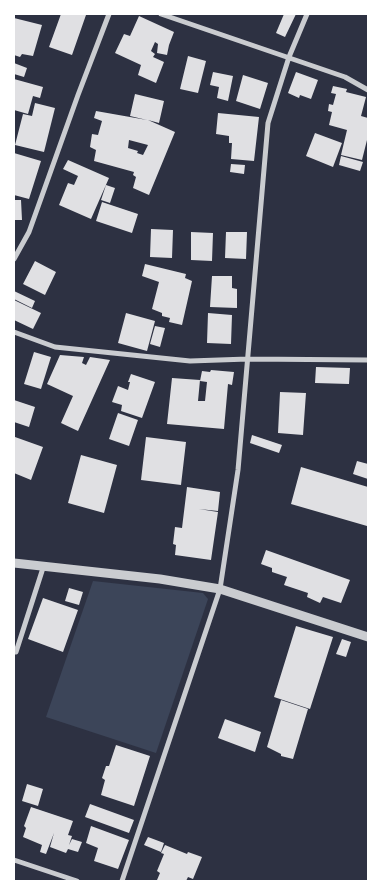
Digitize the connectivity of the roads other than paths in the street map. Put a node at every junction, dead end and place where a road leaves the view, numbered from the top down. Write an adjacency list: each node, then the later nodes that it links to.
1 (109, 14): 6 (street)
2 (161, 14): 4 (street)
3 (307, 14): 4 (street)
4 (289, 57): 5 (street); 8 (street)
5 (368, 90)
6 (14, 259)
7 (14, 332): 8 (street)
8 (248, 359): 9 (street); 12 (street)
9 (368, 360)
10 (14, 563): 11 (street)
11 (44, 568): 12 (street); 14 (street)
12 (220, 589): 13 (street); 17 (street)
13 (368, 637)
14 (16, 652)
15 (14, 860): 16 (street)
16 (77, 881)
17 (122, 881)

